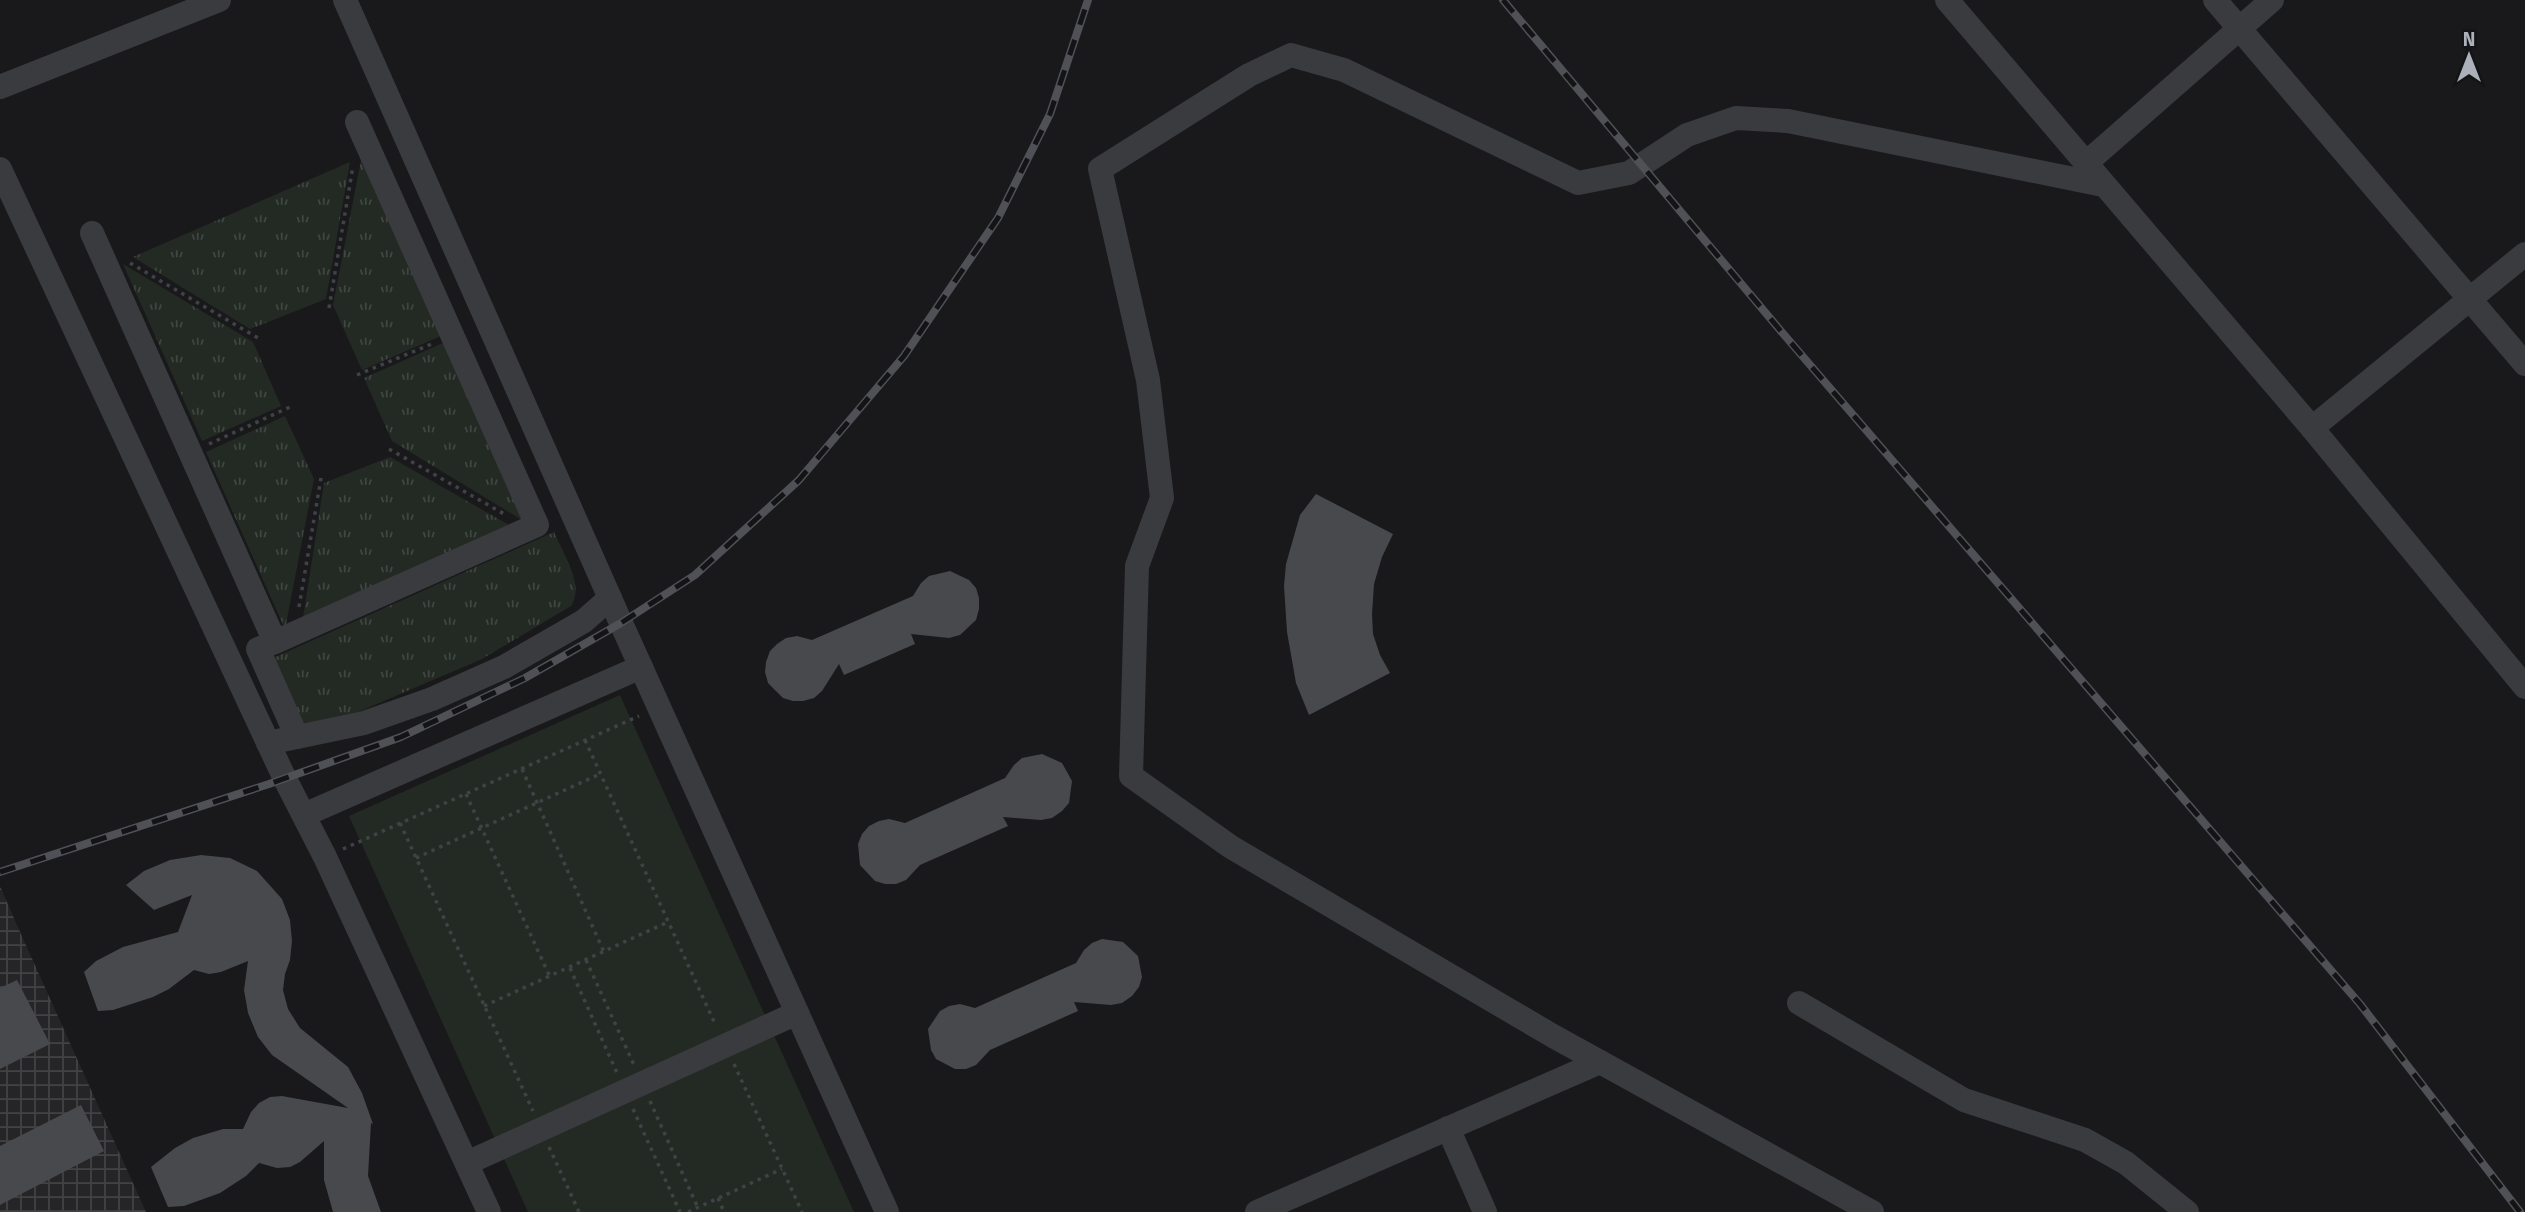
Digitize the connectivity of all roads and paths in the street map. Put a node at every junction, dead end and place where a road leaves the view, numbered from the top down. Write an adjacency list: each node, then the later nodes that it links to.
1 (219, 0): 7 (street)
2 (345, 0): 26 (street)
3 (1947, 0): 9 (street)
4 (2215, 0): 6 (street)
5 (2272, 0): 6 (street)
6 (2239, 29): 9 (street); 14 (street)
7 (0, 87)
8 (358, 126): 15 (path); 16 (street)
9 (2085, 164): 11 (street)
10 (0, 169): 33 (street)
11 (2103, 185): 21 (street); 50 (street)
12 (95, 238): 17 (path); 23 (street)
13 (2525, 254): 14 (street)
14 (2470, 299): 18 (street); 21 (street)
15 (329, 308)
16 (452, 335): 19 (path); 25 (street)
17 (258, 338)
18 (2525, 364)
19 (357, 375)
20 (290, 407): 23 (path)
21 (2312, 428): 29 (street)
22 (389, 449): 25 (path)
23 (190, 452): 27 (street)
24 (321, 478): 27 (path)
25 (534, 527): 26 (street); 27 (street)
26 (603, 604): 28 (street); 31 (street)
27 (285, 638): 31 (street)
28 (641, 667): 30 (street); 38 (street)
29 (2525, 687)
30 (659, 706): 32 (path); 48 (street)
31 (297, 737): 33 (street)
32 (585, 740): 34 (path); 35 (path)
33 (268, 743): 38 (street)
34 (522, 769): 36 (path); 37 (path)
35 (600, 774): 37 (path); 43 (path)
36 (466, 793): 39 (path); 40 (path)
37 (537, 803): 40 (path); 44 (path)
38 (304, 815): 41 (street)
39 (400, 823): 41 (path); 42 (path)
40 (481, 828): 42 (path); 45 (path)
41 (325, 857): 53 (street)
42 (416, 858): 47 (path)
43 (668, 922): 44 (path); 49 (path)
44 (604, 952): 45 (path)
45 (550, 976): 47 (path)
46 (1799, 1003): 65 (street)
47 (484, 1006): 52 (path)
48 (797, 1013): 49 (street); 61 (street)
49 (725, 1046): 52 (street); 54 (path)
50 (1600, 1062): 51 (street); 64 (street)
51 (1448, 1128): 62 (street); 63 (street)
52 (541, 1130): 53 (street); 57 (path)
53 (467, 1163): 56 (street)
54 (782, 1169): 55 (path); 60 (path)
55 (718, 1198): 58 (path); 59 (path)
56 (489, 1212)
57 (579, 1212)
58 (688, 1212)
59 (724, 1212)
60 (802, 1212)
61 (887, 1212)
62 (1257, 1212)
63 (1485, 1212)
64 (1872, 1212)
65 (2188, 1212)

